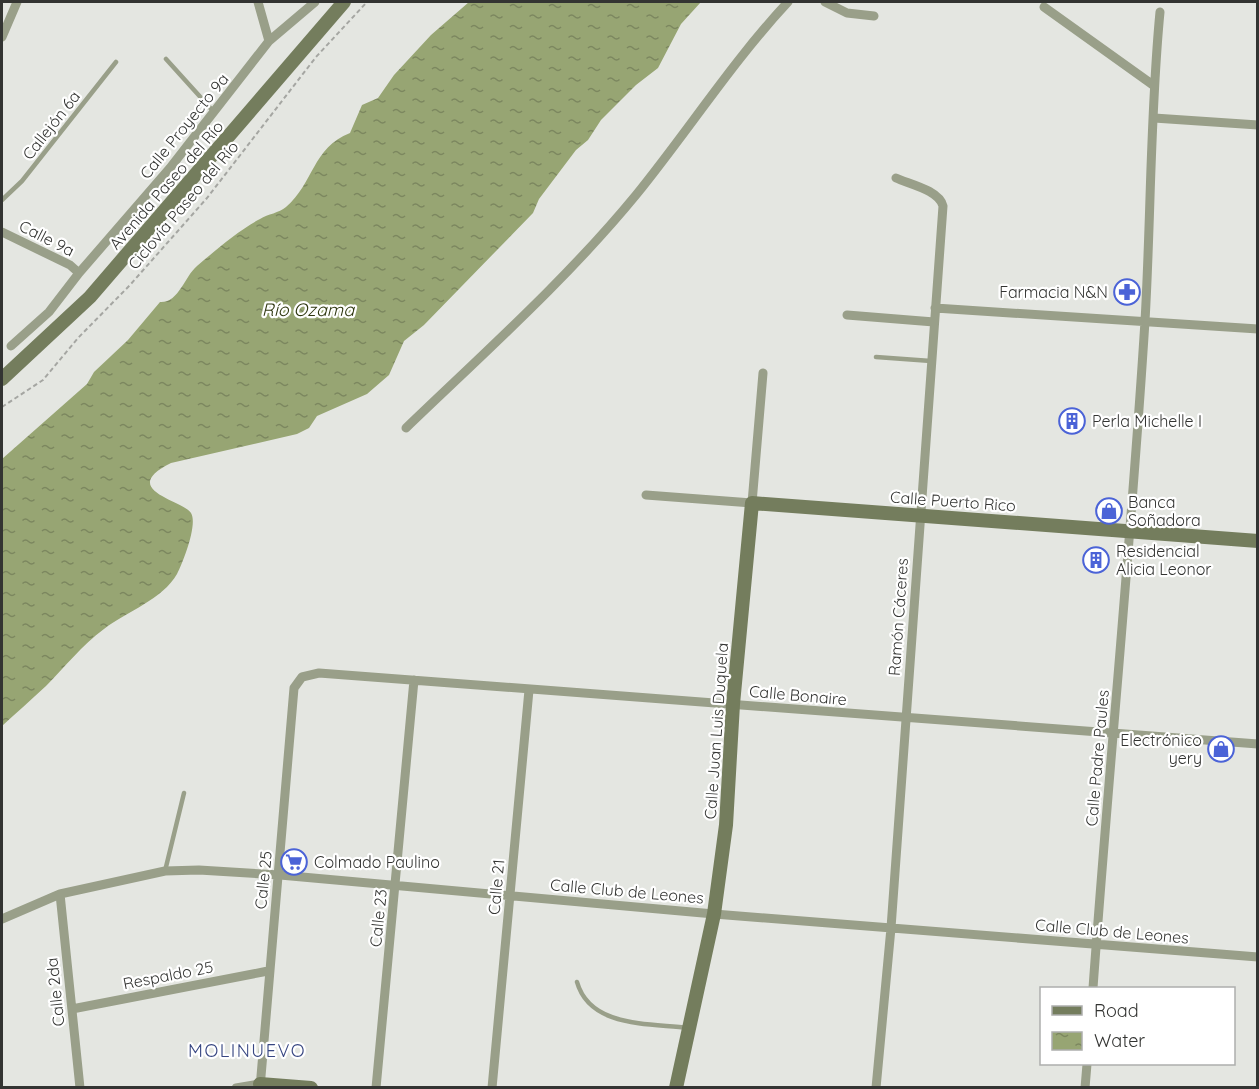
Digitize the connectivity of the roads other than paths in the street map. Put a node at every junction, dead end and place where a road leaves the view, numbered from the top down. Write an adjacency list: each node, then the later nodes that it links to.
1 (17, 2): 10 (street)
2 (258, 2): 11 (street)
3 (315, 2): 11 (street, Calle Proyecto 9a)
4 (344, 2): 31 (street, Avenida Paseo del Río)
5 (788, 2): 32 (street)
6 (825, 2): 9 (street)
7 (1044, 8): 14 (street)
8 (1160, 12): 14 (street, Calle Padre Paules)
9 (874, 16)
10 (2, 37)
11 (269, 41): 15 (street, Calle Proyecto 9a)
12 (166, 58): 15 (lane)
13 (116, 62): 19 (lane, Callejón 6a)
14 (1153, 85): 16 (street, Calle Padre Paules)
15 (213, 111): 21 (street, Calle Proyecto 9a)
16 (1154, 118): 17 (street); 24 (street, Calle Padre Paules)
17 (1257, 124)
18 (896, 178): 22 (street, Ramón Cáceres)
19 (2, 200)
20 (2, 232): 21 (street, Calle 9a)
21 (79, 273): 27 (street, Calle Proyecto 9a)
22 (935, 308): 24 (street); 25 (street, Ramón Cáceres)
23 (847, 315): 25 (street)
24 (1145, 320): 26 (street); 36 (street, Calle Padre Paules)
25 (934, 322): 29 (street, Ramón Cáceres)
26 (1257, 329)
27 (11, 346)
28 (876, 357): 29 (lane)
29 (931, 361): 35 (street, Ramón Cáceres)
30 (763, 373): 34 (street, Calle Juan Luis Duquela)
31 (2, 379)
32 (406, 428)
33 (646, 495): 34 (street, Calle Puerto Rico)
34 (752, 503): 35 (street, Calle Puerto Rico); 41 (street, Calle Juan Luis Duquela)
35 (920, 515): 36 (street, Calle Puerto Rico); 42 (street, Ramón Cáceres)
36 (1130, 531): 37 (street, Calle Puerto Rico); 43 (street, Calle Padre Paules)
37 (1257, 541)
38 (302, 677): 39 (street, Calle Bonaire); 47 (street, Calle 25)
39 (414, 680): 40 (street, Calle Bonaire); 48 (street, Calle 23)
40 (529, 690): 41 (street, Calle Bonaire); 50 (street, Calle 21)
41 (733, 704): 42 (street, Calle Bonaire); 51 (street, Calle Juan Luis Duquela)
42 (907, 718): 43 (street, Calle Bonaire); 53 (street, Ramón Cáceres)
43 (1115, 735): 44 (street, Calle Bonaire); 54 (street, Calle Padre Paules)
44 (1257, 744)
45 (184, 793): 46 (lane)
46 (165, 871): 47 (street, Calle Club de Leones); 49 (street, Calle Club de Leones)
47 (280, 875): 48 (street, Calle Club de Leones); 56 (street, Calle 25)
48 (397, 885): 50 (street, Calle Club de Leones); 66 (street, Calle 23)
49 (60, 894): 52 (street, Calle Club de Leones); 59 (street, Calle 2da)
50 (510, 896): 51 (street, Calle Club de Leones); 67 (street, Calle 21)
51 (714, 914): 53 (street, Calle Club de Leones); 60 (street, Calle Juan Luis Duquela)
52 (2, 919)
53 (891, 928): 54 (street, Calle Club de Leones); 69 (street, Ramón Cáceres)
54 (1096, 945): 55 (street, Calle Club de Leones); 58 (street, Calle Padre Paules)
55 (1257, 957)
56 (268, 971): 59 (street, Respaldo 25); 62 (street, Calle 25)
57 (577, 982): 60 (lane)
58 (1093, 987)
59 (72, 1009): 63 (street, Calle 2da)
60 (689, 1028): 68 (street, Calle Juan Luis Duquela)
61 (1087, 1065): 70 (street)
62 (260, 1086): 64 (street); 65 (street)
63 (80, 1088)
64 (236, 1088)
65 (311, 1088)
66 (376, 1088)
67 (492, 1088)
68 (676, 1088)
69 (876, 1088)
70 (1085, 1088)

